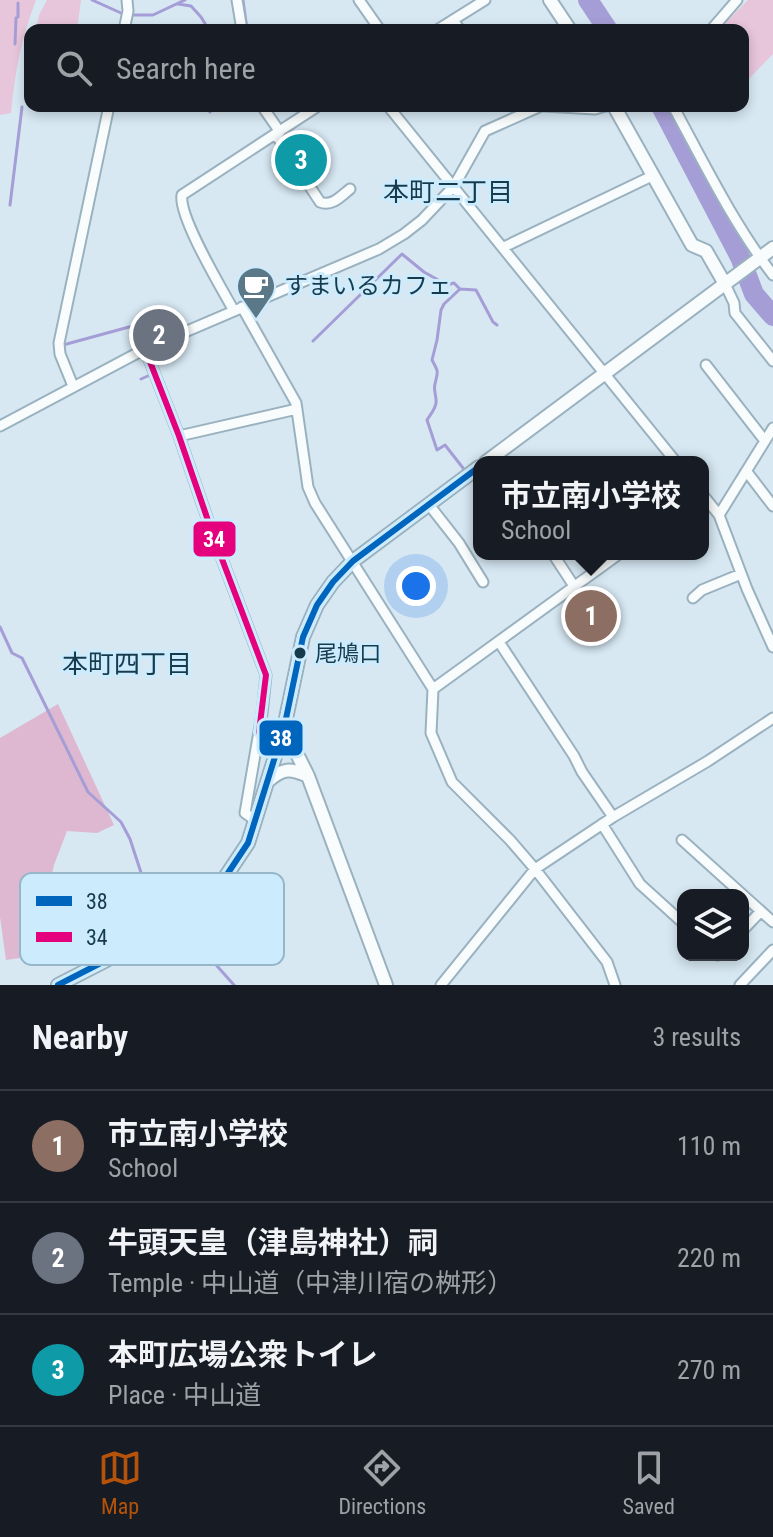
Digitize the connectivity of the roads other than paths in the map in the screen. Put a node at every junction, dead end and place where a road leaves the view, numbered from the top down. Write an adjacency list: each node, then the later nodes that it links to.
1 (127, 0): 8 (street)
2 (237, 0): 9 (street)
3 (359, 0): 10 (street)
4 (485, 0): 7 (street)
5 (550, 0): 13 (street)
6 (737, 0): 14 (street)
7 (453, 20): 11 (street); 12 (street)
8 (125, 24)
9 (241, 24)
10 (376, 24)
11 (447, 24)
12 (456, 24)
13 (566, 24)
14 (716, 24)
15 (108, 112): 38 (street)
16 (265, 112): 24 (street)
17 (309, 112): 24 (street)
18 (393, 112): 26 (street)
19 (512, 112): 23 (street)
20 (528, 112): 23 (street)
21 (617, 112): 25 (street)
22 (676, 112): 30 (street)
23 (515, 117): 26 (street)
24 (278, 134): 27 (street); 33 (street)
25 (652, 176): 28 (street); 32 (street)
26 (454, 186): 28 (street); 33 (street)
27 (350, 189)
28 (504, 247): 37 (street)
29 (773, 248): 30 (street)
30 (756, 260): 31 (street); 32 (street)
31 (773, 275)
32 (727, 282): 35 (street); 37 (street)
33 (238, 309): 34 (street); 39 (street)
34 (145, 349): 38 (street); 42 (street)
35 (773, 361)
36 (706, 365): 43 (street)
37 (605, 374): 44 (street); 45 (street)
38 (73, 386): 40 (street)
39 (297, 409): 42 (street); 54 (street)
40 (0, 426)
41 (773, 428): 43 (street)
42 (179, 436): 67 (street)
43 (765, 441): 47 (street)
44 (496, 456)
45 (671, 456)
46 (473, 472): 49 (street)
47 (747, 472): 50 (street); 51 (street)
48 (709, 503): 51 (street)
49 (430, 506): 54 (street); 56 (street)
50 (773, 506)
51 (719, 515): 55 (street)
52 (557, 560): 57 (street)
53 (611, 560): 57 (street)
54 (353, 561): 61 (street); 63 (street)
55 (741, 574): 58 (street); 60 (street)
56 (483, 582)
57 (574, 586): 59 (street)
58 (693, 598)
59 (499, 642): 61 (street); 66 (street)
60 (773, 647)
61 (433, 689): 70 (street)
62 (773, 718): 66 (street)
63 (284, 728): 64 (street); 65 (street)
64 (308, 776): 65 (street); 79 (street)
65 (268, 781): 67 (street)
66 (613, 817): 68 (street)
67 (255, 820): 71 (street)
68 (602, 824): 70 (street); 73 (street)
69 (682, 840): 72 (street)
70 (535, 869): 80 (street); 81 (street)
71 (229, 873)
72 (761, 911): 74 (street); 75 (street)
73 (677, 918)
74 (773, 922)
75 (749, 924)
76 (773, 950): 82 (street)
77 (97, 965): 78 (street)
78 (58, 985)
79 (386, 985)
80 (441, 985)
81 (615, 985)
82 (740, 985)

